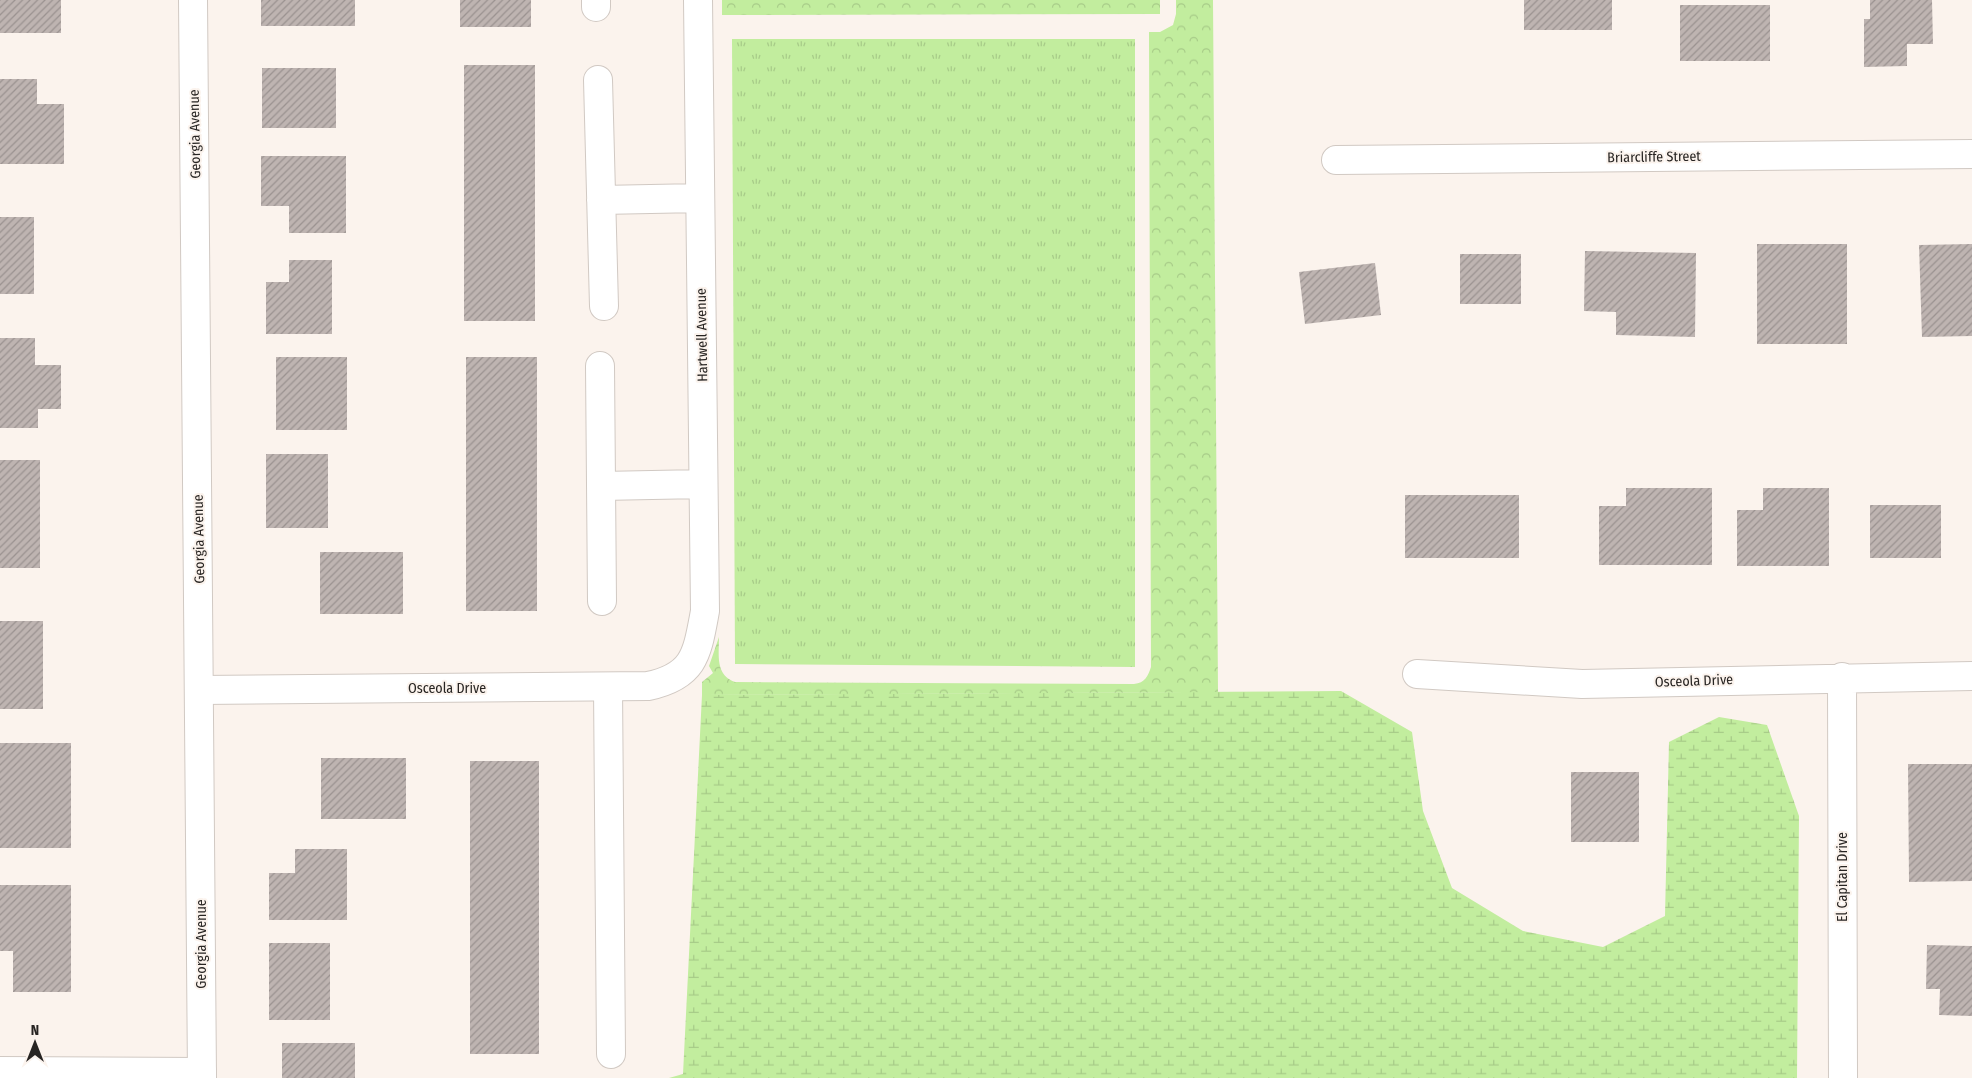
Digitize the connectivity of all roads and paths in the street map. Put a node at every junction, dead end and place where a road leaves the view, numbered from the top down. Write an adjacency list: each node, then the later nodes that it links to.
1 (193, 0): 18 (street, Georgia Avenue)
2 (698, 0): 6 (street, Hartwell Avenue)
3 (598, 80): 7 (street)
4 (1972, 154): 5 (street, Briarcliffe Street)
5 (1336, 160)
6 (700, 198): 7 (street); 10 (street, Hartwell Avenue)
7 (601, 200): 8 (street)
8 (604, 306)
9 (600, 366): 11 (street)
10 (703, 484): 11 (street); 13 (street, Hartwell Avenue)
11 (601, 486): 12 (street)
12 (602, 601)
13 (688, 667): 17 (street, Osceola Drive)
14 (1417, 674): 16 (street, Osceola Drive)
15 (1972, 676): 16 (street, Osceola Drive)
16 (1842, 677): 22 (street, El Capitan Drive)
17 (608, 687): 18 (street, Osceola Drive); 19 (street)
18 (200, 690): 21 (street, Georgia Avenue)
19 (611, 1054)
20 (0, 1071): 21 (street)
21 (202, 1075)
22 (1842, 1078)

